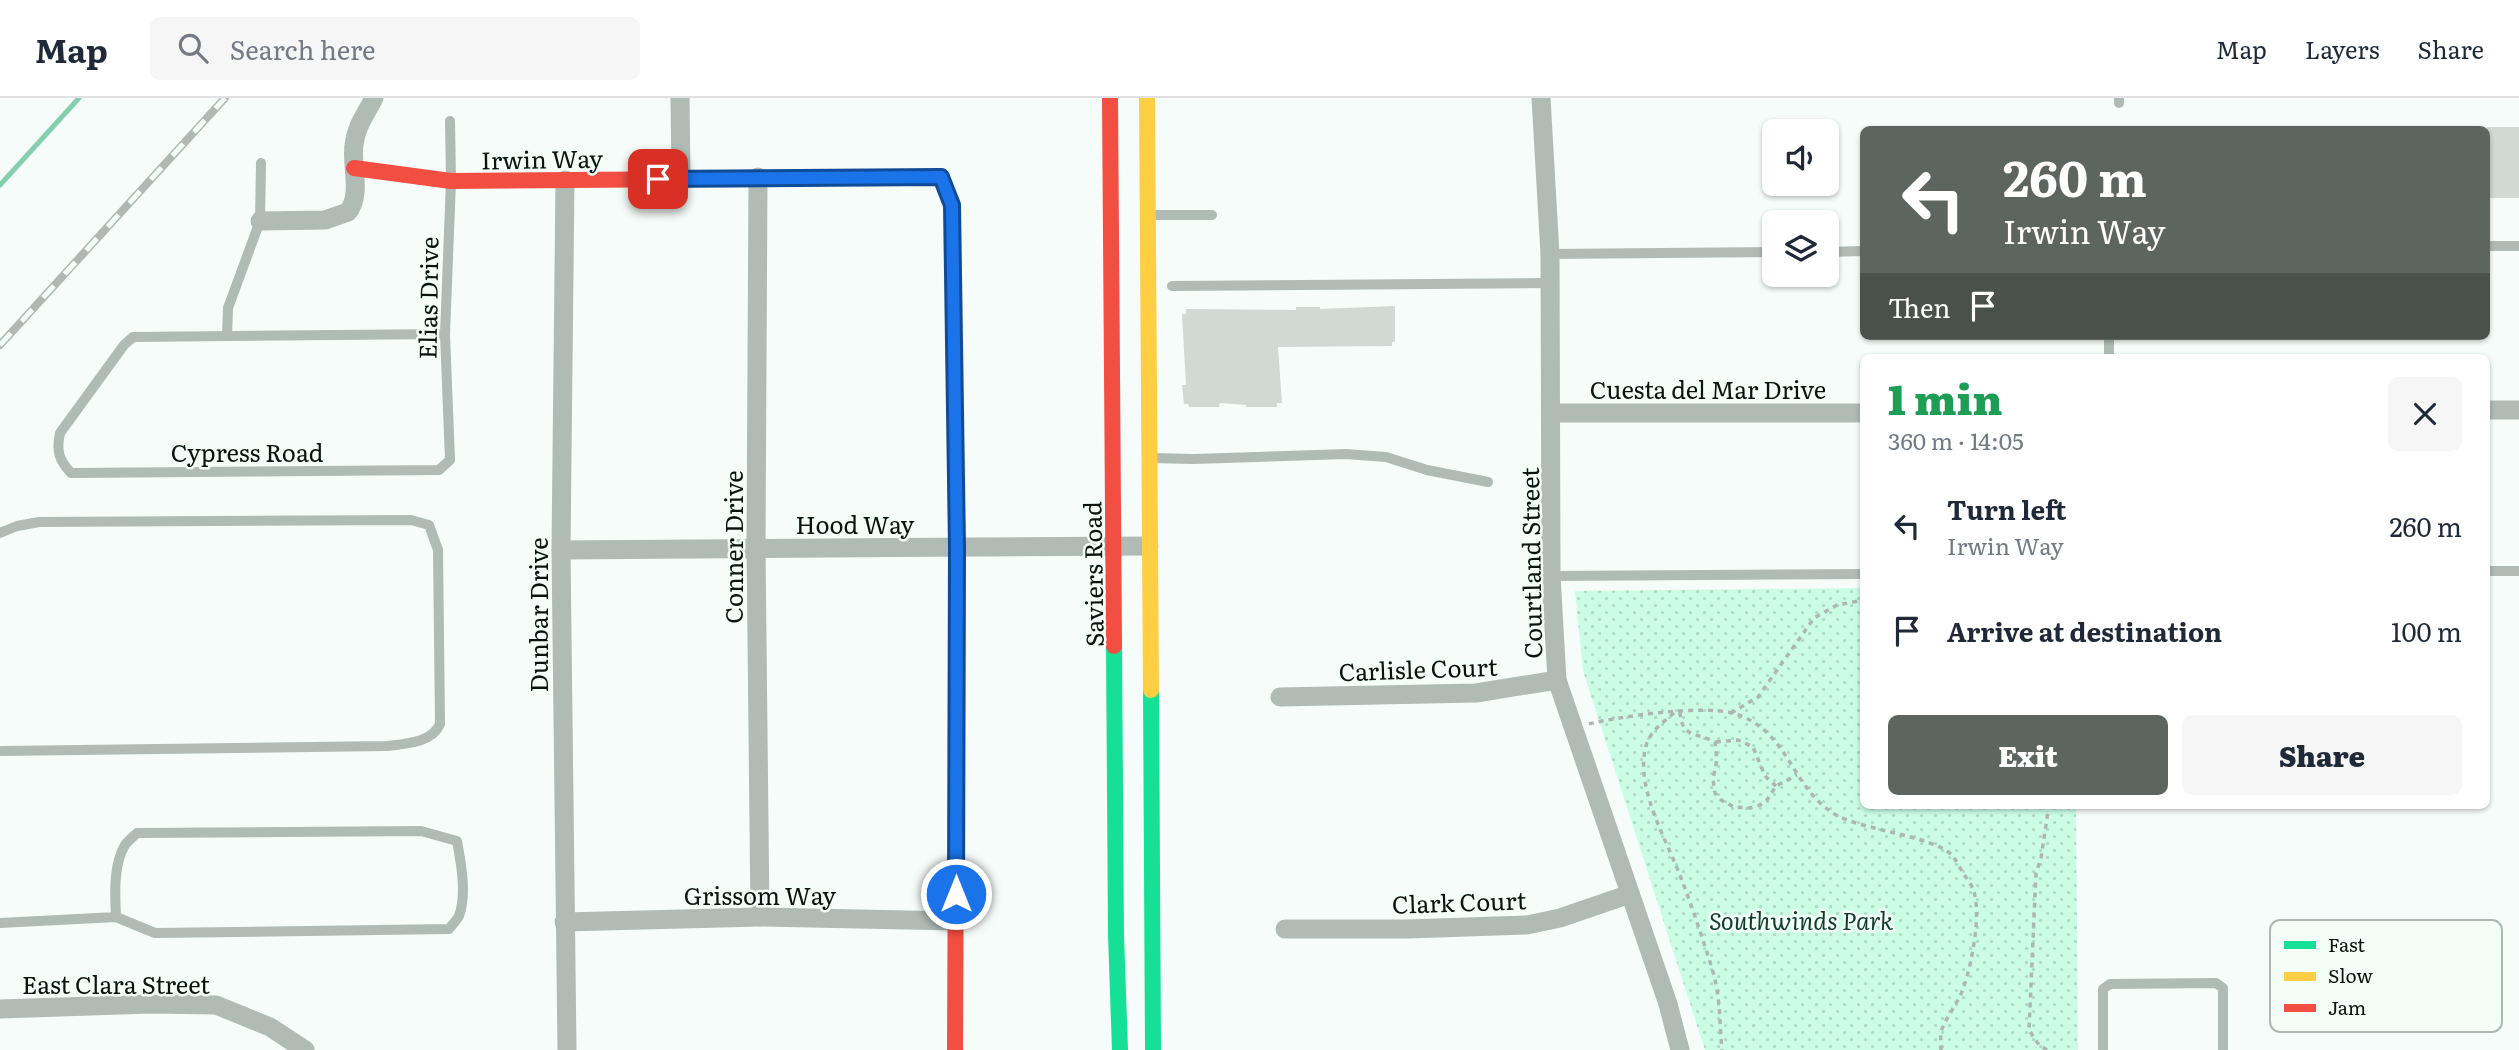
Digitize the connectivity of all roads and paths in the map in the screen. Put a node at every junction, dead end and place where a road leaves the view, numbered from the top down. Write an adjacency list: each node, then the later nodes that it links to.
1 (374, 98): 8 (street)
2 (680, 98): 10 (street)
3 (1110, 98): 36 (main road, Saviers Road)
4 (1147, 98): 13 (main road)
5 (1541, 98): 21 (street, Courtland Street)
6 (450, 121): 12 (lane, Elias Drive)
7 (261, 163): 15 (lane)
8 (354, 168): 12 (main road, Irwin Way); 15 (street)
9 (758, 177): 10 (main road, Irwin Way); 35 (street, Conner Drive); 37 (main road, Irwin Way)
10 (681, 178): 11 (main road, Irwin Way)
11 (565, 180): 12 (main road, Irwin Way); 38 (street, Dunbar Drive)
12 (451, 181): 24 (lane, Elias Drive)
13 (1148, 215): 14 (lane); 30 (main road)
14 (1212, 215)
15 (260, 221): 25 (lane)
16 (2490, 246): 17 (lane)
17 (2519, 246)
18 (1860, 251): 20 (lane)
19 (1762, 252): 21 (lane)
20 (1839, 252)
21 (1550, 254): 22 (street, Courtland Street)
22 (1550, 283): 23 (lane); 28 (street, Courtland Street)
23 (1172, 286)
24 (445, 334): 25 (lane); 31 (lane, Elias Drive)
25 (227, 336): 31 (lane, Cypress Road)
26 (2490, 410): 27 (street)
27 (2519, 410)
28 (1552, 413): 29 (street, Cuesta del Mar Drive); 42 (street, Courtland Street)
29 (1860, 413)
30 (1149, 457): 32 (lane); 34 (main road)
31 (439, 470)
32 (1489, 482)
33 (0, 533): 51 (lane)
34 (1149, 546): 36 (street, Hood Way); 67 (main road)
35 (756, 547): 37 (street, Hood Way); 38 (street, Hood Way); 57 (street, Conner Drive)
36 (1115, 547): 37 (street, Hood Way); 66 (main road, Saviers Road)
37 (957, 548): 58 (main road)
38 (561, 550): 59 (street, Dunbar Drive)
39 (2519, 570): 40 (lane)
40 (2490, 571)
41 (1860, 575): 42 (lane)
42 (1551, 576): 44 (street, Courtland Street)
43 (1860, 601): 48 (path)
44 (1557, 680): 45 (street, Carlisle Court); 49 (street, Courtland Street)
45 (1280, 697)
46 (1680, 712): 47 (path); 48 (path); 50 (path)
47 (1674, 713): 49 (path); 69 (path)
48 (1731, 713): 52 (path)
49 (1574, 727): 55 (street, Courtland Street)
50 (1715, 742): 53 (path); 53 (path)
51 (0, 751)
52 (1797, 775): 53 (path); 70 (path)
53 (1776, 786)
54 (2048, 809): 71 (path)
55 (1630, 894): 61 (street, Clark Court); 68 (street, Courtland Street)
56 (116, 916): 56 (lane); 60 (lane)
57 (760, 917): 58 (street, Grissom Way); 59 (street, Grissom Way)
58 (956, 920): 65 (main road)
59 (564, 922): 64 (street, Dunbar Drive)
60 (0, 923)
61 (1285, 929)
62 (0, 1009): 63 (street, East Clara Street)
63 (305, 1050)
64 (566, 1050)
65 (955, 1050)
66 (1120, 1050)
67 (1153, 1050)
68 (1680, 1050)
69 (1722, 1050)
70 (1941, 1050)
71 (2047, 1050)
72 (2103, 1050): 73 (lane)
73 (2224, 1050)

